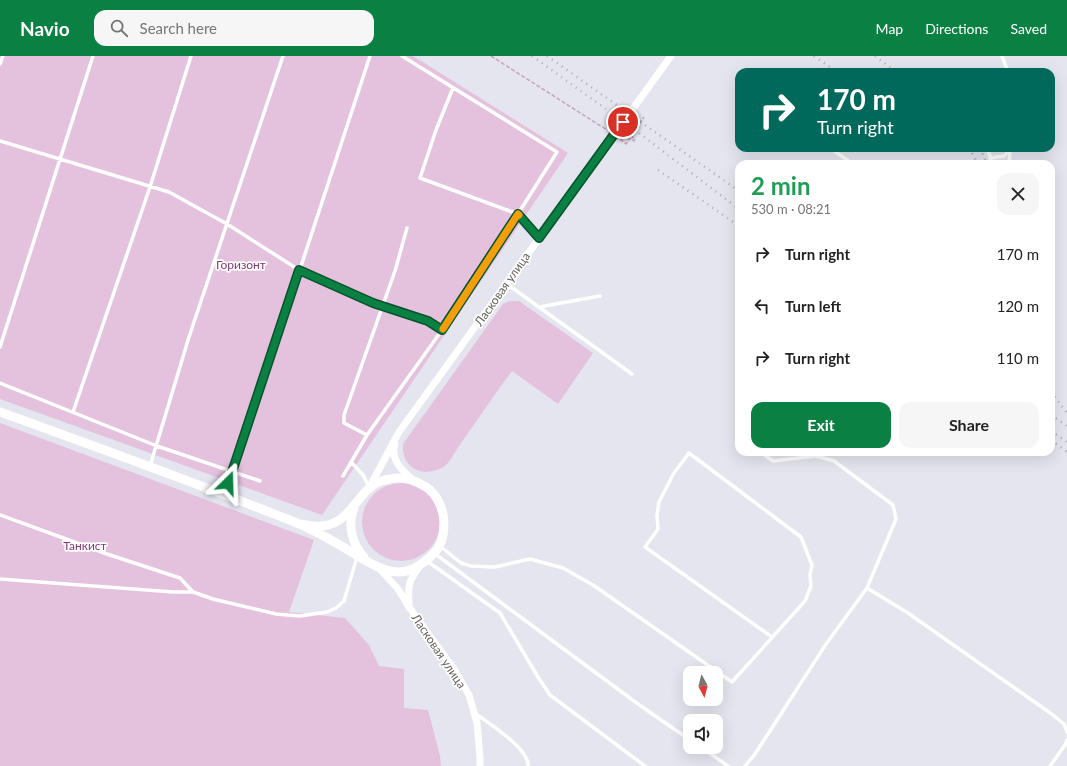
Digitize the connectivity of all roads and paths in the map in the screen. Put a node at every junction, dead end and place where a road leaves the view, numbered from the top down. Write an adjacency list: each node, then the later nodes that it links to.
1 (3, 56): 10 (lane)
2 (94, 56): 20 (lane)
3 (191, 56): 22 (lane)
4 (283, 56): 24 (lane)
5 (370, 56): 27 (lane)
6 (402, 56): 12 (lane)
7 (491, 56): 14 (path)
8 (671, 56): 14 (street, Ласковая улица)
9 (1002, 56): 11 (lane)
10 (0, 64)
11 (1006, 68)
12 (453, 88): 23 (lane); 23 (lane)
13 (644, 118): 14 (path)
14 (614, 134): 26 (street, Ласковая улица)
15 (0, 141): 20 (lane)
16 (836, 152): 21 (lane)
17 (988, 152): 19 (lane)
18 (1007, 152): 19 (lane)
19 (990, 158)
20 (60, 160): 22 (lane); 33 (lane)
21 (847, 160)
22 (150, 187): 24 (lane); 37 (lane)
23 (518, 214): 26 (lane); 32 (lane)
24 (227, 224): 27 (lane); 40 (lane)
25 (406, 228): 30 (lane)
26 (539, 238): 28 (street, Ласковая улица)
27 (299, 270): 30 (lane); 46 (lane)
28 (507, 284): 31 (lane); 38 (street, Ласковая улица)
29 (600, 296): 31 (lane)
30 (383, 306): 32 (lane); 39 (lane)
31 (539, 307): 34 (lane)
32 (442, 330): 39 (lane)
33 (0, 347)
34 (632, 374)
35 (0, 383): 37 (lane)
36 (0, 412): 45 (street)
37 (73, 412): 40 (lane)
38 (399, 432): 48 (street); 50 (street, Ласковая улица)
39 (367, 435): 44 (lane)
40 (157, 446): 45 (lane); 46 (lane)
41 (766, 456): 43 (lane)
42 (816, 456): 61 (lane)
43 (816, 456)
44 (351, 462): 47 (lane); 50 (lane)
45 (149, 467): 51 (street)
46 (232, 472): 49 (lane); 51 (lane)
47 (343, 476)
48 (413, 480): 50 (street); 55 (street)
49 (260, 481)
50 (369, 488): 52 (street)
51 (222, 494): 54 (street)
52 (356, 503): 54 (street); 57 (street)
53 (0, 515): 62 (lane)
54 (300, 524): 56 (street)
55 (437, 549): 58 (street); 64 (lane); 67 (lane)
56 (358, 556): 57 (street); 62 (lane)
57 (369, 562): 59 (street)
58 (423, 564): 59 (street); 63 (street); 72 (lane)
59 (378, 568): 63 (street, Ласковая улица)
60 (0, 579): 62 (lane)
61 (867, 588): 66 (lane); 74 (lane)
62 (193, 592)
63 (409, 607): 65 (street, Ласковая улица)
64 (772, 637): 64 (lane)
65 (474, 712): 70 (street, Ласковая улица); 71 (lane)
66 (1067, 732)
67 (683, 735)
68 (1067, 740): 75 (lane)
69 (711, 754): 73 (lane)
70 (480, 766)
71 (528, 766)
72 (645, 766)
73 (728, 766)
74 (745, 766)
75 (1050, 766)

